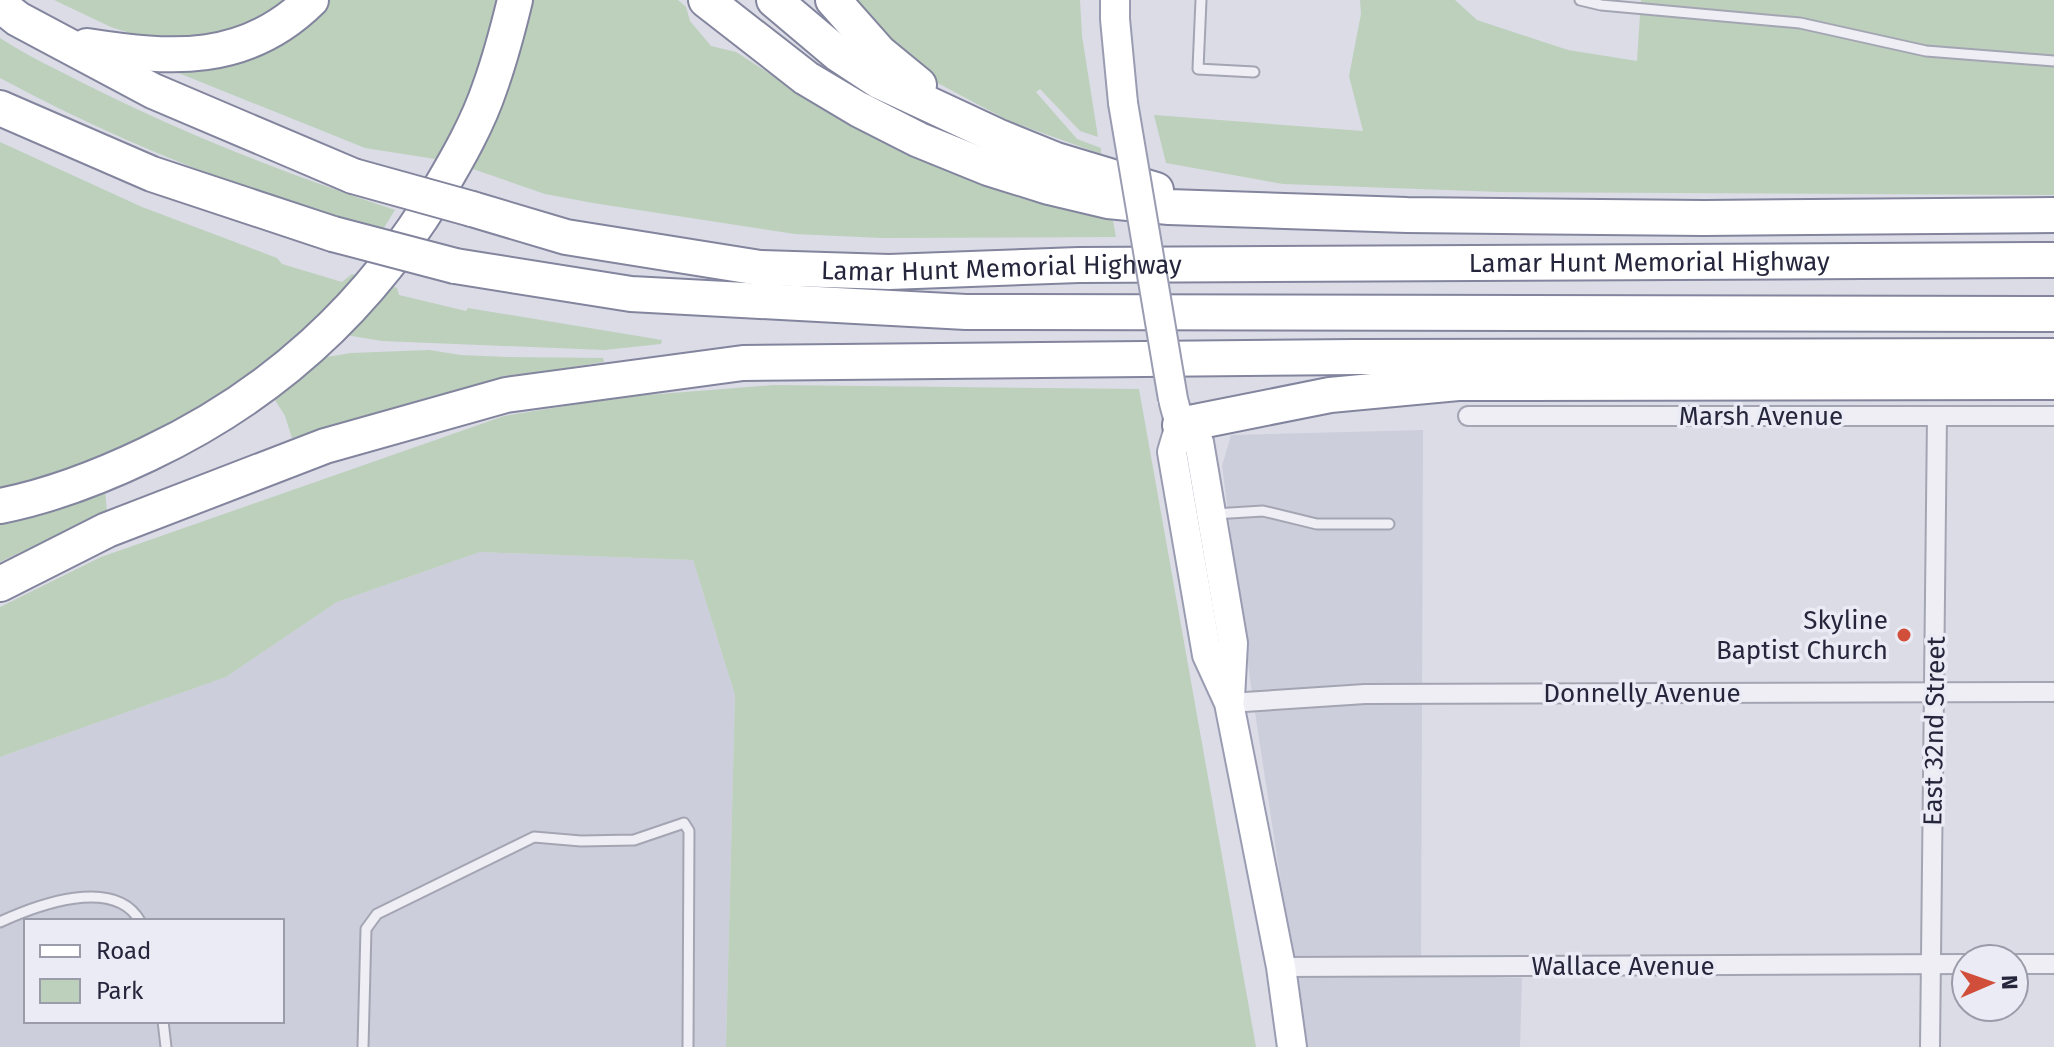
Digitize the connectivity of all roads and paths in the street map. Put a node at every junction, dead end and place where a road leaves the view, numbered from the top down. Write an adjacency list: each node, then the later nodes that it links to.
1 (311, 0): 10 (highway)
2 (515, 0): 25 (highway)
3 (706, 0): 15 (highway)
4 (774, 0): 14 (highway)
5 (833, 0): 14 (highway)
6 (1115, 0): 21 (main road, bridge)
7 (1201, 0): 12 (lane)
8 (1580, 0): 11 (lane)
9 (0, 5): 10 (highway, Lamar Hunt Memorial Highway)
10 (61, 41): 17 (highway, Lamar Hunt Memorial Highway, bridge)
11 (2054, 61)
12 (1254, 72)
13 (0, 108): 18 (highway, Lamar Hunt Memorial Highway, bridge)
14 (963, 120): 15 (highway)
15 (1312, 212): 16 (highway)
16 (2054, 215)
17 (2054, 260)
18 (2054, 314)
19 (2054, 356): 28 (highway)
20 (2054, 382): 21 (highway)
21 (1176, 412): 26 (main road); 31 (main road)
22 (1468, 416): 23 (street, Marsh Avenue)
23 (1937, 416): 24 (street, Marsh Avenue); 30 (street, East 32nd Street)
24 (2054, 416)
25 (0, 506)
26 (1211, 514): 27 (lane); 31 (main road)
27 (1389, 524)
28 (0, 584)
29 (2054, 692): 30 (street, Donnelly Avenue)
30 (1935, 693): 31 (street, Donnelly Avenue); 34 (street, East 32nd Street)
31 (1229, 703): 38 (main road)
32 (139, 919): 33 (lane)
33 (0, 922)
34 (1932, 964): 35 (street, Wallace Avenue); 38 (street, Wallace Avenue); 44 (street, East 32nd Street)
35 (1950, 964)
36 (2030, 964): 37 (street)
37 (2054, 964)
38 (1281, 967): 43 (main road)
39 (163, 1023): 40 (lane)
40 (166, 1047)
41 (363, 1047): 42 (lane)
42 (688, 1047)
43 (1292, 1047)
44 (1930, 1047)

